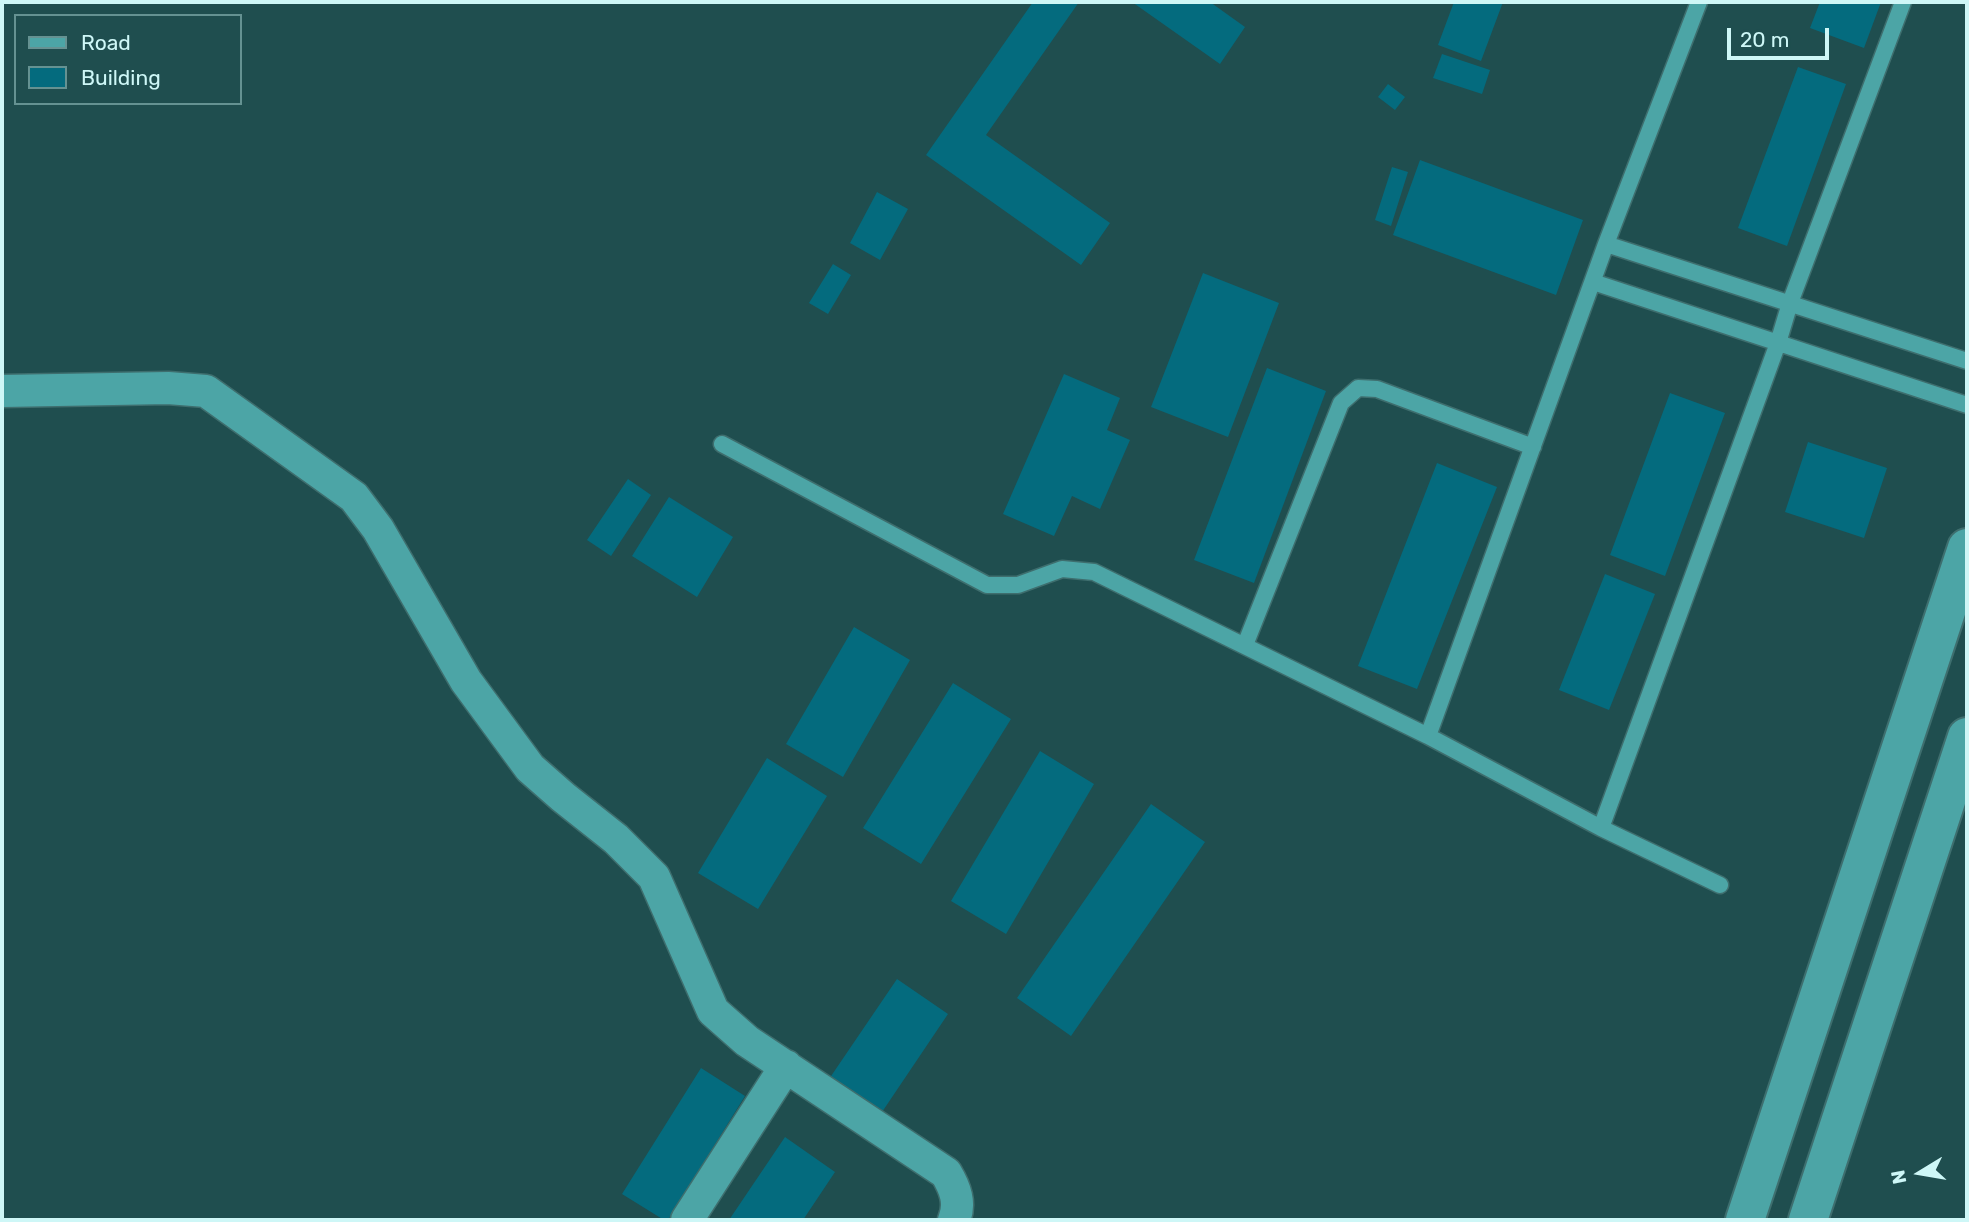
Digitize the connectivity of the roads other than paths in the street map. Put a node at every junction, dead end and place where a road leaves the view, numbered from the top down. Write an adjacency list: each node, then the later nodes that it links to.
1 (1699, 2): 3 (lane)
2 (1903, 2): 5 (lane)
3 (1606, 244): 4 (lane); 5 (lane)
4 (1592, 282): 6 (lane); 11 (lane)
5 (1790, 303): 6 (lane); 7 (lane)
6 (1778, 343): 9 (lane); 16 (lane)
7 (1967, 361)
8 (2, 391): 18 (street)
9 (1967, 405)
10 (722, 444): 13 (lane)
11 (1533, 447): 13 (lane); 14 (lane)
12 (1967, 548): 21 (main road)
13 (1245, 645): 14 (lane)
14 (1428, 736): 16 (lane)
15 (1967, 737): 22 (main road)
16 (1601, 828): 17 (lane)
17 (1720, 885)
18 (786, 1066): 19 (street); 20 (street)
19 (688, 1220)
20 (954, 1220)
21 (1745, 1220)
22 (1808, 1220)

